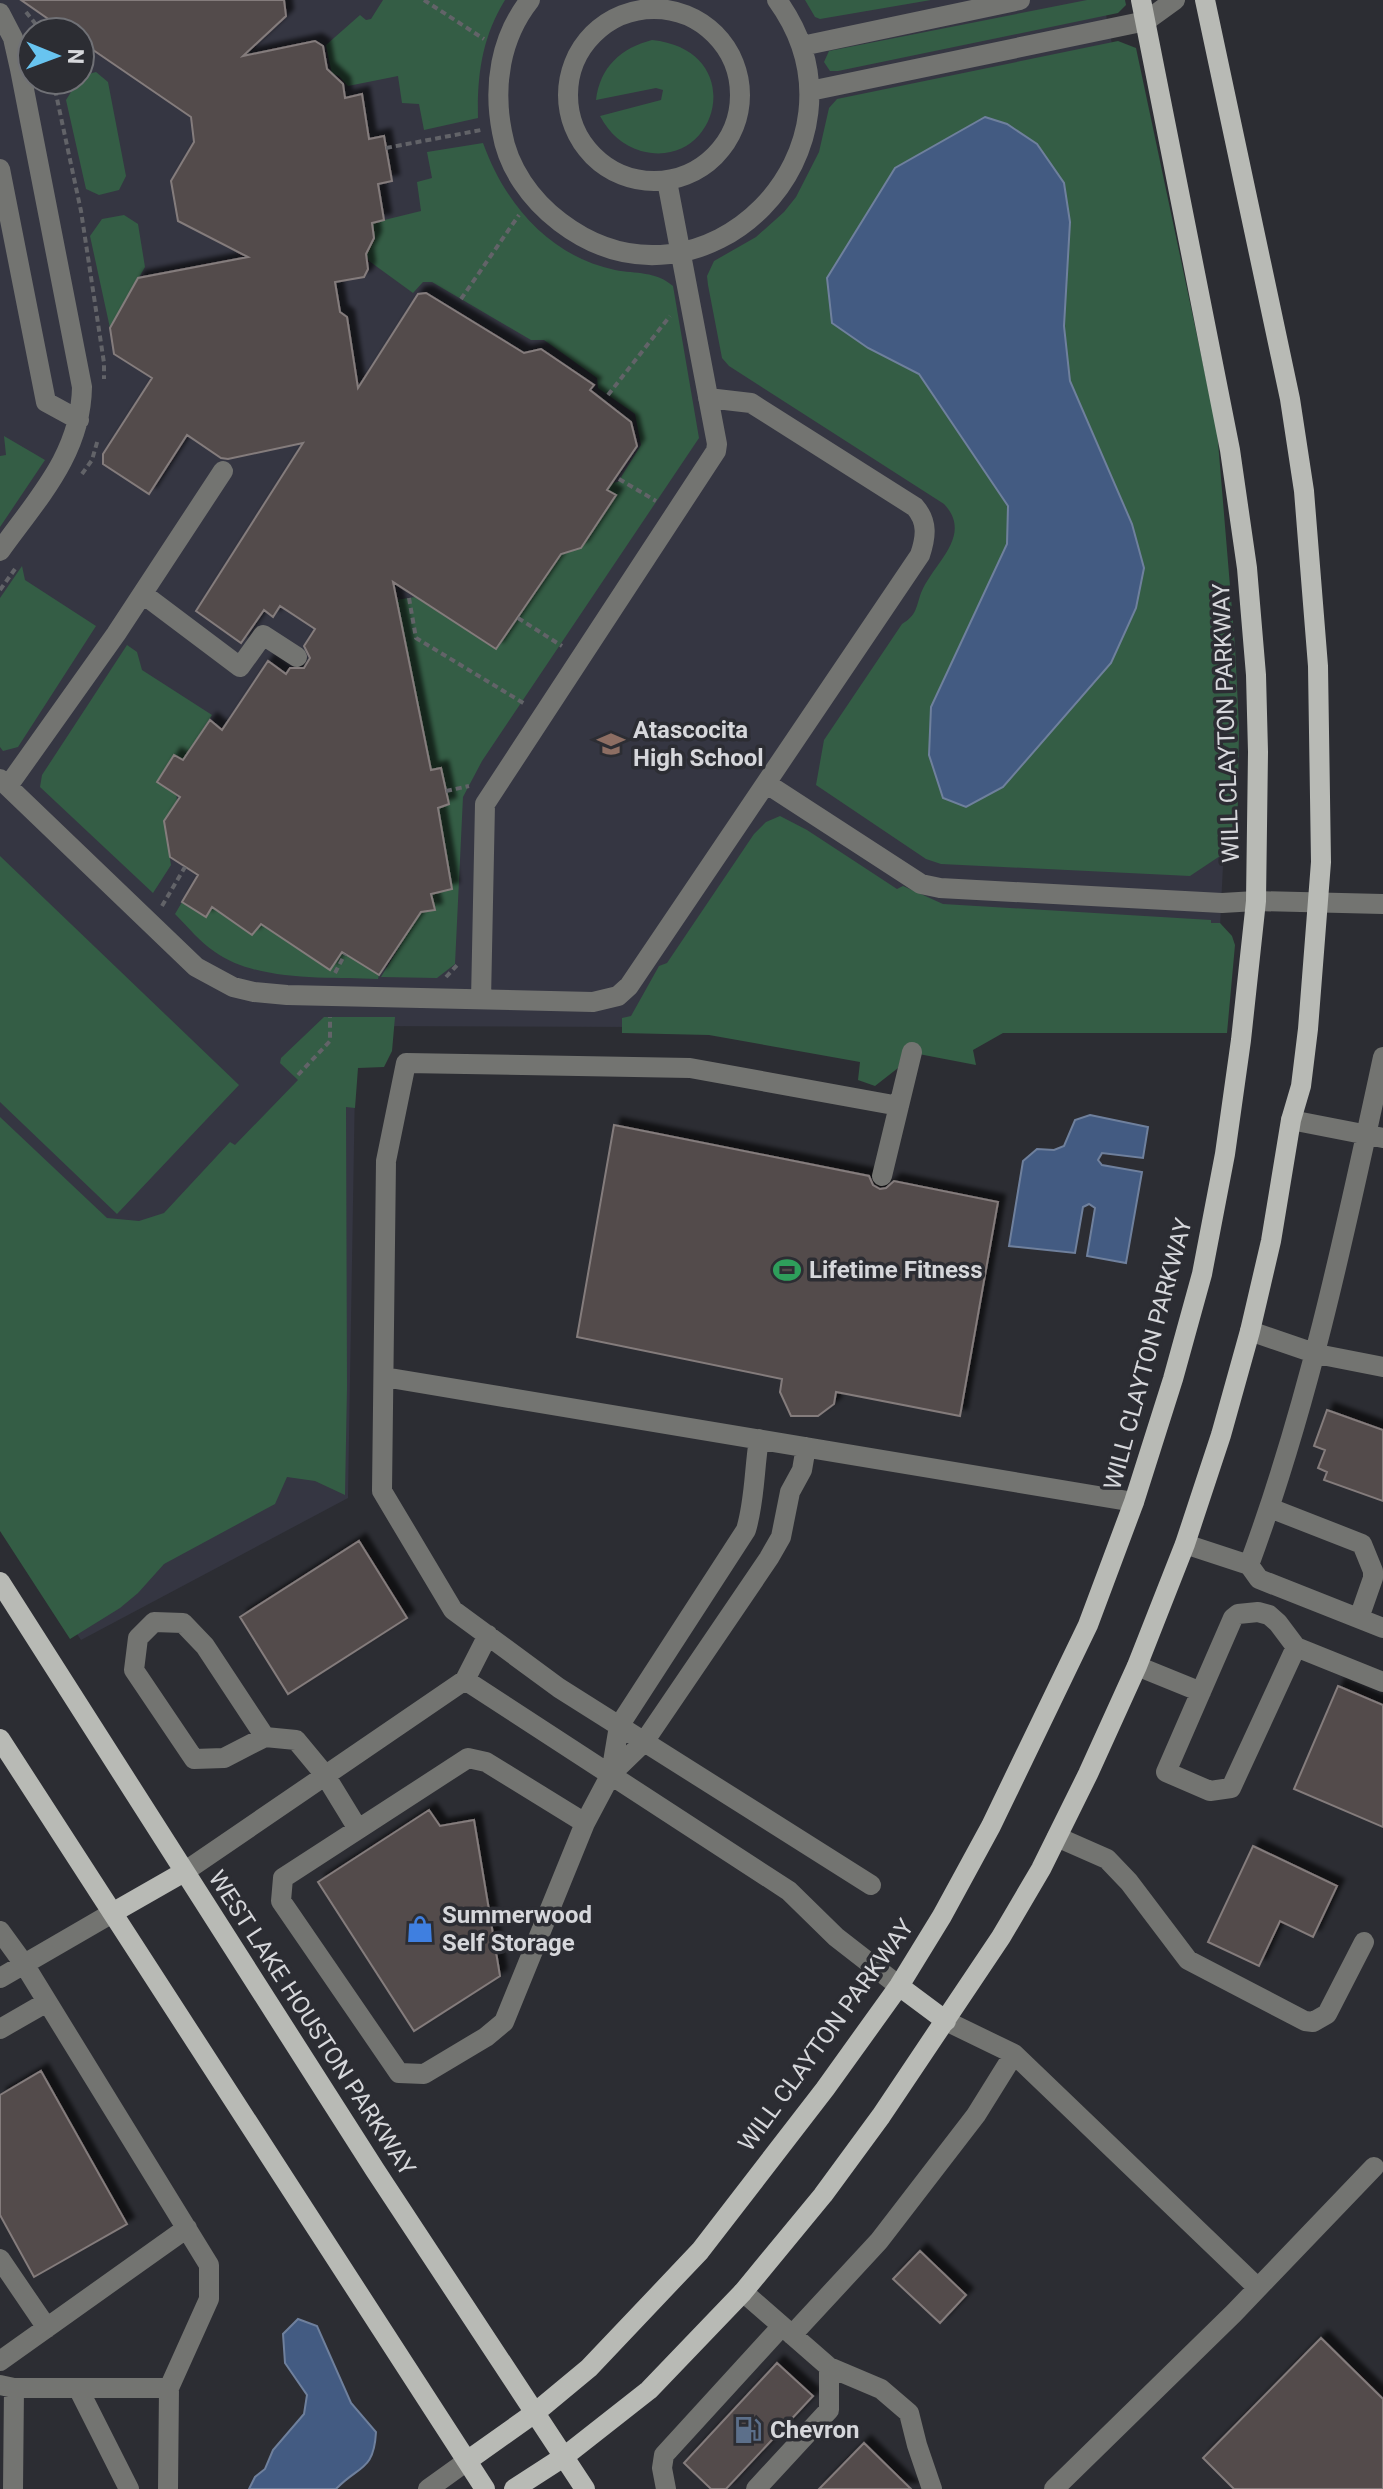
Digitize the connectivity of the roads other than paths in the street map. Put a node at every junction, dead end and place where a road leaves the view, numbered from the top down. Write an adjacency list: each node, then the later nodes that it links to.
1 (530, 0): 14 (street)
2 (777, 0): 10 (street)
3 (1020, 0): 10 (street)
4 (1141, 0): 9 (main road, WILL CLAYTON PARKWAY)
5 (1175, 0): 9 (street)
6 (1205, 0): 24 (main road)
7 (634, 5): 13 (street); 13 (street)
8 (0, 13): 16 (street)
9 (1146, 21): 11 (street); 23 (main road, WILL CLAYTON PARKWAY)
10 (802, 46): 11 (street)
11 (810, 91): 14 (street)
12 (0, 169): 16 (street)
13 (667, 181): 14 (street)
14 (681, 251): 15 (street)
15 (708, 398): 22 (street); 26 (street)
16 (79, 420): 18 (street)
17 (223, 471): 19 (street)
18 (0, 551)
19 (143, 594): 20 (street); 21 (street)
20 (297, 657)
21 (4, 782): 26 (street)
22 (767, 784): 23 (street); 26 (street)
23 (1256, 901): 24 (street); 39 (main road, WILL CLAYTON PARKWAY)
24 (1319, 903): 25 (street); 30 (main road)
25 (1383, 904)
26 (481, 1000)
27 (912, 1052): 29 (street)
28 (1383, 1057): 31 (street)
29 (899, 1106): 32 (street); 36 (street)
30 (1291, 1120): 31 (street); 33 (main road)
31 (1375, 1137): 34 (street)
32 (882, 1176)
33 (1250, 1331): 34 (street); 41 (main road)
34 (1317, 1354): 35 (street); 40 (street)
35 (1383, 1367)
36 (384, 1377): 37 (street); 46 (street)
37 (759, 1439): 38 (street); 52 (street)
38 (806, 1447): 39 (street); 55 (street)
39 (1134, 1502): 68 (main road, WILL CLAYTON PARKWAY)
40 (1270, 1508): 42 (street); 44 (street)
41 (1185, 1544): 42 (street); 48 (main road)
42 (1249, 1565): 44 (street)
43 (0, 1582): 61 (main road, WEST LAKE HOUSTON PARKWAY)
44 (1359, 1618): 45 (street)
45 (1383, 1628)
46 (488, 1635): 49 (street); 52 (street)
47 (1296, 1647): 50 (street); 51 (street); 51 (street)
48 (1137, 1666): 51 (street); 60 (main road)
49 (465, 1680): 56 (street); 57 (street)
50 (1383, 1682)
51 (1201, 1692)
52 (619, 1726): 55 (street); 56 (street)
53 (265, 1737): 53 (street); 57 (street)
54 (0, 1739): 63 (main road)
55 (644, 1742): 56 (street); 62 (street)
56 (611, 1774): 58 (street); 68 (street)
57 (325, 1775): 59 (street); 61 (street)
58 (585, 1823): 59 (street); 59 (street)
59 (358, 1829)
60 (1057, 1837): 65 (street); 70 (main road)
61 (184, 1872): 63 (main road); 85 (main road, WEST LAKE HOUSTON PARKWAY)
62 (871, 1885)
63 (114, 1912): 66 (street); 87 (main road)
64 (0, 1931): 66 (street)
65 (1364, 1942)
66 (24, 1964): 67 (street); 69 (street)
67 (0, 1978)
68 (899, 1986): 70 (main road); 85 (main road, WILL CLAYTON PARKWAY)
69 (47, 2002): 71 (street); 74 (street)
70 (946, 2021): 72 (street); 77 (main road)
71 (0, 2029)
72 (1014, 2054): 76 (street); 79 (street)
73 (1374, 2167): 76 (street)
74 (187, 2228): 78 (street); 84 (street)
75 (0, 2259): 78 (street)
76 (1258, 2288): 98 (street)
77 (743, 2292): 79 (street); 86 (main road)
78 (47, 2328): 80 (street)
79 (787, 2330): 81 (street); 95 (street)
80 (0, 2361)
81 (829, 2367): 96 (street); 97 (street)
82 (7, 2387): 83 (street); 88 (street)
83 (78, 2388): 84 (street); 89 (street)
84 (169, 2388): 90 (street)
85 (536, 2412): 86 (main road, WEST LAKE HOUSTON PARKWAY); 87 (main road, WILL CLAYTON PARKWAY)
86 (565, 2456): 93 (main road); 94 (main road, WEST LAKE HOUSTON PARKWAY)
87 (467, 2461): 91 (street, WILL CLAYTON PARKWAY); 92 (main road)
88 (13, 2489)
89 (129, 2489)
90 (168, 2489)
91 (428, 2489)
92 (485, 2489)
93 (514, 2489)
94 (585, 2489)
95 (666, 2489)
96 (756, 2489)
97 (932, 2489)
98 (1054, 2489)

